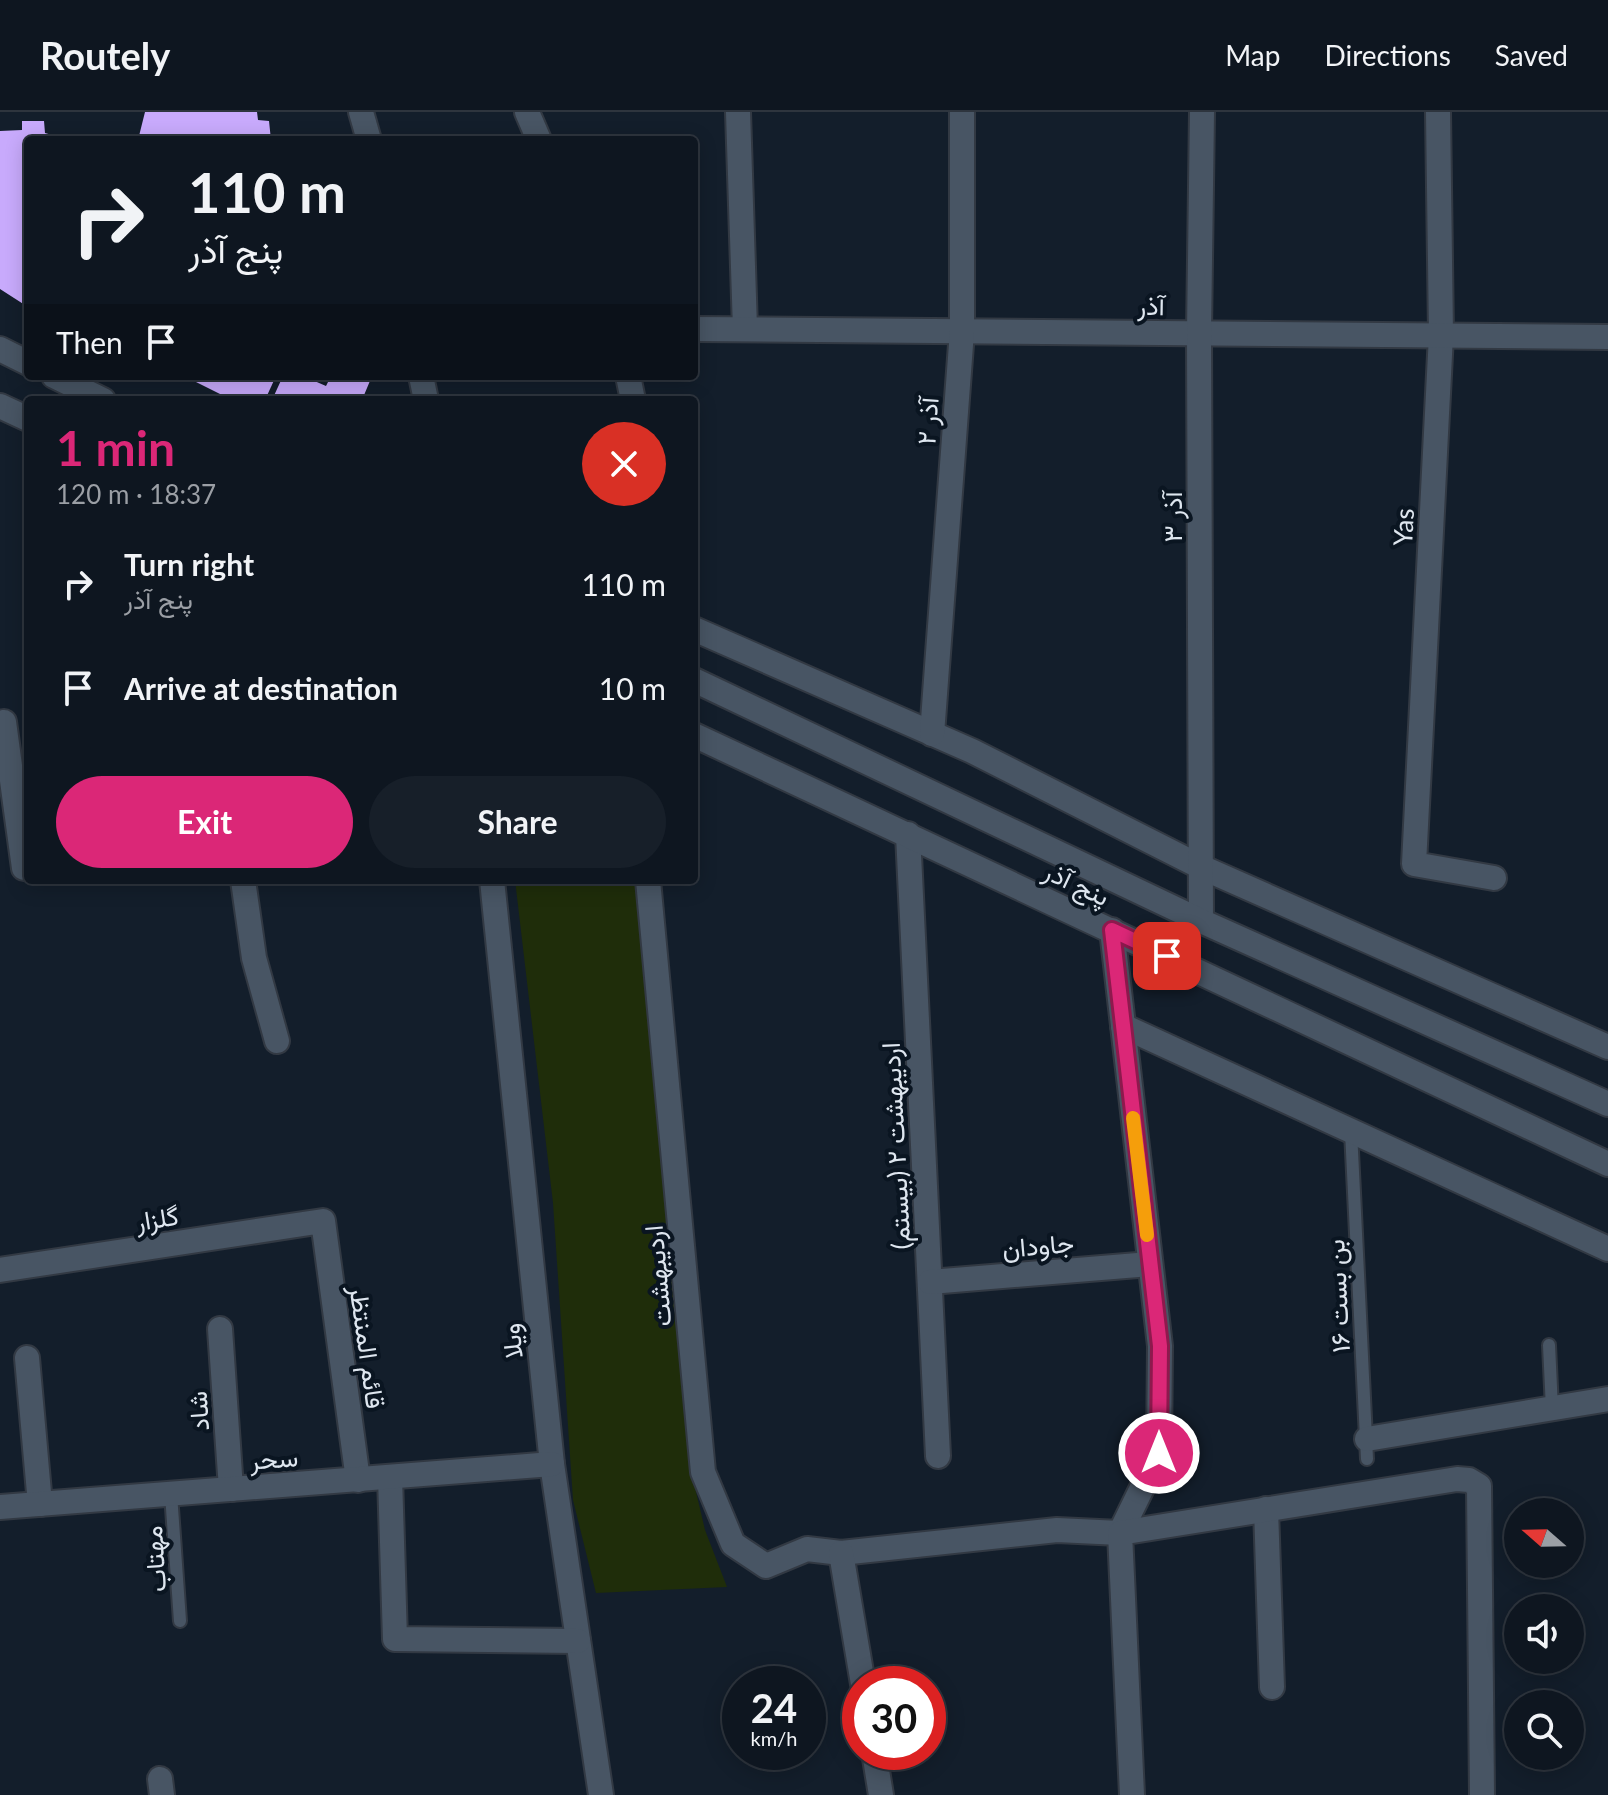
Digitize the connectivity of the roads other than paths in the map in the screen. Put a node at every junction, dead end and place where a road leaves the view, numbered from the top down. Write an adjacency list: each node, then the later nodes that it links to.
1 (361, 112): 7 (street)
2 (527, 112): 8 (street)
3 (738, 112): 10 (street)
4 (962, 112): 11 (street, آذر ۲)
5 (1202, 112): 12 (street, آذر ۳)
6 (1438, 112): 13 (street, Yas)
7 (368, 136)
8 (537, 136)
9 (698, 329): 10 (street, آذر)
10 (745, 329): 11 (street, آذر)
11 (962, 331): 12 (street, آذر); 24 (street, آذر ۲)
12 (1199, 333): 13 (street, آذر); 27 (street, آذر ۳)
13 (1441, 335): 14 (street, آذر); 29 (street, Yas)
14 (1608, 337)
15 (0, 349): 16 (street)
16 (24, 361)
17 (62, 380): 18 (street)
18 (95, 396)
19 (0, 406): 20 (street)
20 (24, 417)
21 (698, 631): 24 (street)
22 (698, 681): 33 (street, پنج آذر)
23 (4, 722): 28 (street)
24 (932, 734): 27 (street)
25 (698, 737): 26 (street, پنج آذر)
26 (908, 834): 34 (street, پنج آذر); 45 (street, اردیبهشت ۲ (بیستم))
27 (1201, 867): 33 (street, آذر ۳); 37 (street)
28 (17, 869)
29 (1494, 878)
30 (244, 884): 36 (street)
31 (492, 884): 53 (street, ویلا)
32 (648, 884): 62 (street, اردیبهشت)
33 (1201, 921): 38 (street, پنج آذر)
34 (1112, 930): 35 (street); 40 (street, پنج آذر)
35 (1123, 1026): 39 (street); 43 (street)
36 (277, 1041)
37 (1608, 1047)
38 (1608, 1104)
39 (1351, 1131): 42 (street); 51 (lane, بن بست ۱۶)
40 (1608, 1164)
41 (323, 1221): 44 (street, گلزار); 55 (street, قائم المنتظر)
42 (1608, 1249)
43 (1150, 1264): 45 (street, جاودان); 61 (street)
44 (0, 1270)
45 (930, 1282): 52 (street, اردیبهشت ۲ (بیستم))
46 (220, 1329): 56 (street, شاد)
47 (1549, 1345): 50 (lane)
48 (27, 1358): 58 (street)
49 (1608, 1399): 50 (street)
50 (1552, 1409): 51 (street)
51 (1367, 1449)
52 (938, 1456)
53 (552, 1464): 54 (street, سحر); 64 (street, ویلا)
54 (390, 1477): 55 (street, سحر); 64 (street)
55 (358, 1480): 56 (street, سحر)
56 (231, 1489): 57 (street, سحر)
57 (171, 1494): 58 (street, سحر); 63 (lane, مهتاب)
58 (40, 1504): 59 (street, سحر)
59 (0, 1507)
60 (1266, 1509): 61 (street, اردیبهشت); 66 (street); 71 (street, اردیبهشت)
61 (1120, 1533): 62 (street, اردیبهشت); 70 (street)
62 (841, 1553): 65 (street)
63 (180, 1621)
64 (578, 1641): 68 (street, ویلا)
65 (860, 1666)
66 (1272, 1687)
67 (877, 1770): 69 (street)
68 (601, 1795)
69 (881, 1795)
70 (1132, 1795)
71 (1482, 1795)

